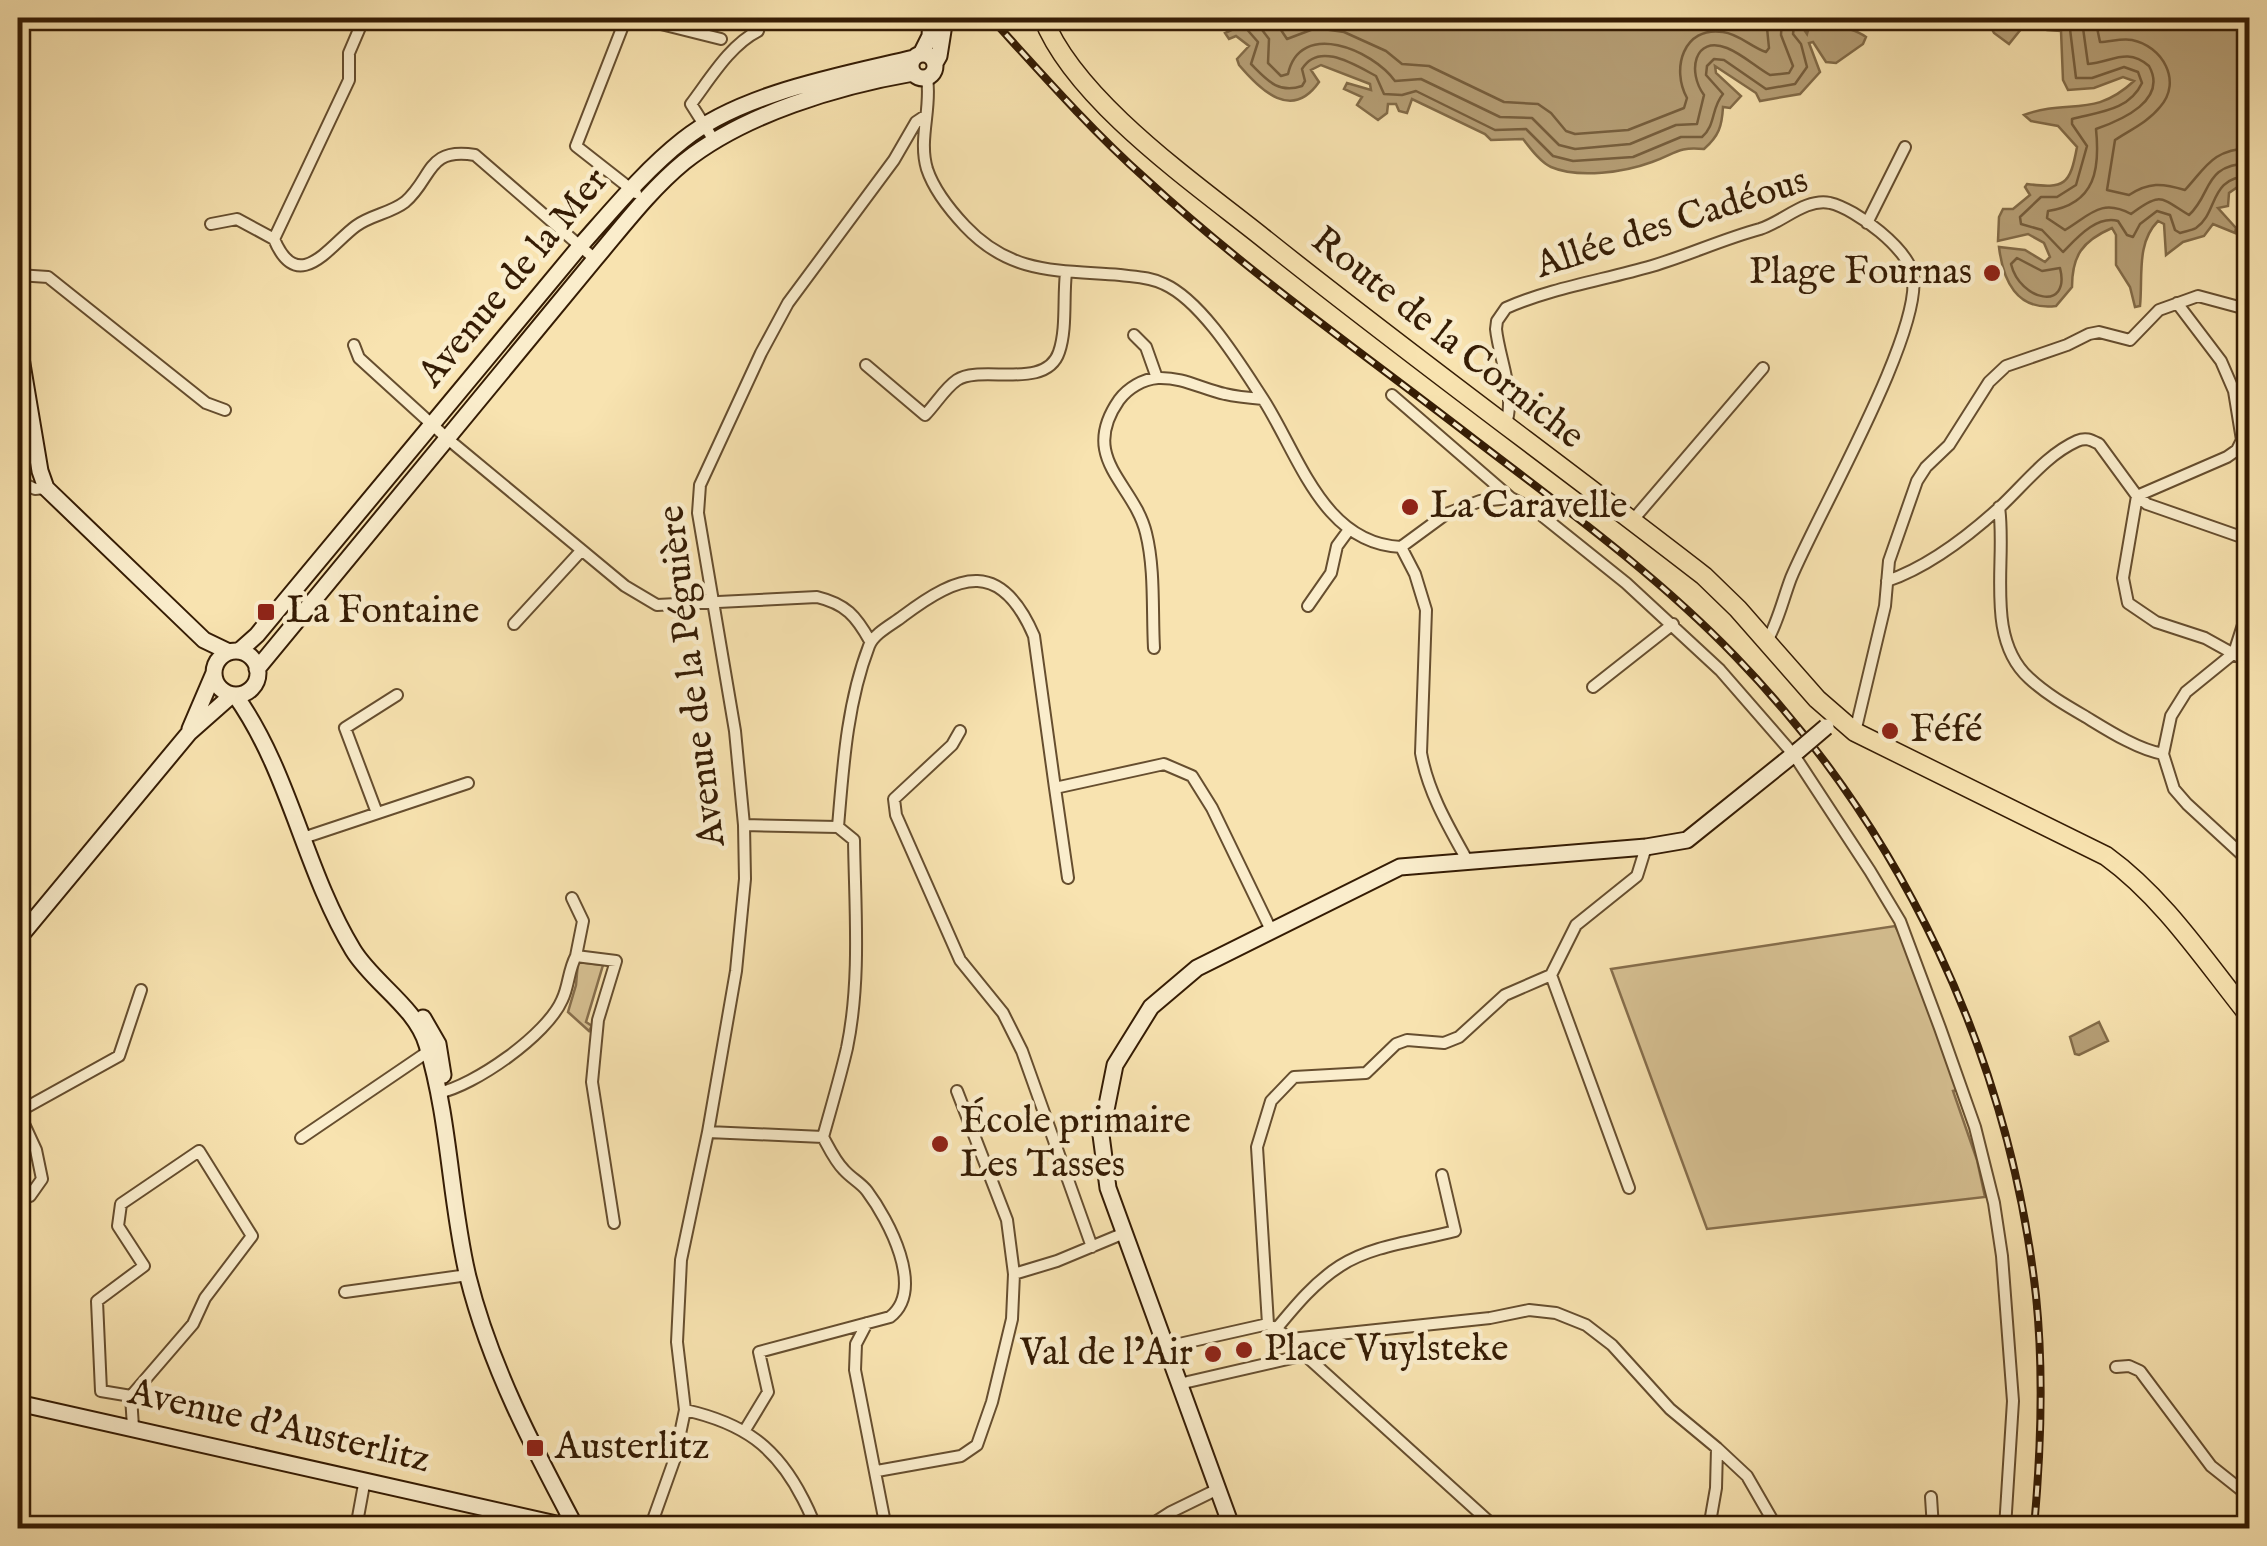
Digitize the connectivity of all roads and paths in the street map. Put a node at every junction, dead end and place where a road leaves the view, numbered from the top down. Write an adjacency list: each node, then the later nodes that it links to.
1 (364, 18): 20 (street)
2 (626, 18): 16 (street)
3 (637, 18): 8 (street)
4 (760, 18): 11 (street)
5 (931, 18): 9 (street)
6 (944, 18): 9 (street)
7 (1044, 18): 37 (main road, Route de la Corniche)
8 (721, 39)
9 (922, 65): 10 (street); 11 (street, Avenue de la Mer); 12 (street, Avenue de la Mer)
10 (925, 116): 14 (street); 15 (street, Avenue de la Péguière)
11 (704, 126): 12 (street); 16 (street, Avenue de la Mer)
12 (716, 142): 17 (street, Avenue de la Mer)
13 (1906, 147): 19 (street)
14 (925, 156): 15 (street); 23 (street)
15 (894, 160): 51 (street, Avenue de la Péguière)
16 (631, 188): 17 (street); 21 (street, Avenue de la Mer)
17 (644, 201): 22 (street, Avenue de la Mer)
18 (212, 224): 20 (street)
19 (1867, 224): 37 (street, Allée des Cadéous); 57 (street, Allée des Cadéous)
20 (274, 239): 21 (street)
21 (581, 245): 22 (street); 36 (street, Avenue de la Mer)
22 (595, 259): 38 (street, Avenue de la Mer)
23 (1066, 273): 30 (street); 34 (street)
24 (18, 275): 35 (street)
25 (2177, 303): 26 (street); 41 (street); 49 (street)
26 (2250, 310)
27 (1134, 335): 32 (street)
28 (18, 340): 40 (street)
29 (354, 345): 36 (street)
30 (866, 365)
31 (1763, 368): 44 (street)
32 (1157, 378): 34 (street); 58 (street)
33 (1392, 394): 42 (street)
34 (1263, 399): 45 (street)
35 (225, 410)
36 (432, 425): 38 (street); 59 (street, Avenue de la Mer)
37 (1505, 426): 44 (main road, Route de la Corniche)
38 (449, 440): 48 (street); 63 (street, Avenue de la Mer)
39 (18, 481): 40 (street)
40 (46, 488): 55 (street)
41 (2137, 496): 43 (street); 46 (street); 60 (street)
42 (1511, 498): 47 (street); 54 (street)
43 (1999, 508): 49 (street); 74 (street)
44 (1632, 520): 57 (main road, Route de la Corniche)
45 (1348, 531): 47 (street); 52 (street)
46 (2250, 540)
47 (1401, 547): 83 (street)
48 (580, 551): 51 (street); 53 (street)
49 (1887, 581): 71 (street)
50 (2250, 603): 60 (street)
51 (713, 604): 56 (street); 78 (street, Avenue de la Péguière)
52 (1308, 606)
53 (514, 624)
54 (1672, 624): 64 (street); 73 (street)
55 (204, 640): 59 (street); 62 (street)
56 (870, 641): 76 (street); 79 (street)
57 (1767, 642): 68 (main road, Route de la Corniche)
58 (1154, 648)
59 (234, 651): 62 (street); 63 (street)
60 (2234, 653): 61 (street); 74 (street)
61 (2250, 663)
62 (214, 669): 67 (street); 72 (street)
63 (257, 669): 65 (street)
64 (1592, 687)
65 (252, 688): 67 (street); 69 (street)
66 (397, 694): 77 (street)
67 (234, 695): 69 (street); 72 (street)
68 (1831, 722): 71 (main road, Route de la Corniche); 73 (street, bridge)
69 (258, 726): 80 (street)
70 (960, 731): 105 (street)
71 (1855, 732): 92 (main road, Route de la Corniche)
72 (189, 733): 88 (street)
73 (1796, 752): 81 (street); 138 (street)
74 (2163, 754): 82 (street)
75 (468, 783): 77 (street)
76 (1055, 788): 84 (street); 87 (street)
77 (377, 813): 80 (street)
78 (744, 825): 79 (street); 97 (street, Avenue de la Péguière)
79 (838, 827): 99 (street)
80 (303, 838): 86 (street)
81 (1646, 847): 83 (street); 90 (street)
82 (2247, 855)
83 (1467, 860): 87 (street)
84 (1068, 878)
85 (572, 898): 89 (street)
86 (343, 930): 93 (street); 95 (street)
87 (1271, 930): 104 (street)
88 (18, 940)
89 (576, 956): 95 (street); 103 (street)
90 (1551, 975): 101 (street); 110 (street)
91 (142, 990): 96 (street)
92 (2250, 1017)
93 (429, 1051): 95 (street); 98 (street)
94 (957, 1091): 106 (street)
95 (442, 1092): 107 (street)
96 (18, 1111): 102 (street)
97 (708, 1132): 99 (street); 118 (street, Avenue de la Péguière)
98 (301, 1138)
99 (822, 1138): 109 (street)
100 (1442, 1174): 110 (street)
101 (1629, 1188)
102 (30, 1196)
103 (614, 1223)
104 (1122, 1234): 105 (street); 112 (street)
105 (1092, 1247): 106 (street)
106 (1014, 1274): 122 (street)
107 (468, 1276): 108 (street); 127 (street)
108 (346, 1292)
109 (867, 1323): 120 (street); 122 (street)
110 (1272, 1326): 111 (street); 112 (street)
111 (1291, 1338): 113 (street); 121 (street)
112 (1166, 1347): 115 (street)
113 (1304, 1355): 115 (street); 134 (street)
114 (2116, 1367): 126 (street)
115 (1179, 1384): 124 (street)
116 (131, 1396): 116 (street); 119 (street)
117 (18, 1402): 119 (street, Avenue d'Austerlitz)
118 (686, 1410): 120 (street); 129 (street, Avenue de la Péguière)
119 (132, 1427): 123 (street, Avenue d'Austerlitz)
120 (745, 1430): 130 (street)
121 (1717, 1448): 135 (street); 136 (street)
122 (877, 1471): 131 (street)
123 (365, 1479): 127 (street, Avenue d'Austerlitz); 128 (street)
124 (1218, 1489): 132 (street); 133 (street)
125 (1932, 1497): 137 (street)
126 (2250, 1498)
127 (566, 1522)
128 (356, 1528)
129 (650, 1528)
130 (815, 1528)
131 (886, 1528)
132 (1146, 1528)
133 (1232, 1528)
134 (1496, 1528)
135 (1710, 1528)
136 (1777, 1528)
137 (1934, 1528)
138 (2005, 1528)

